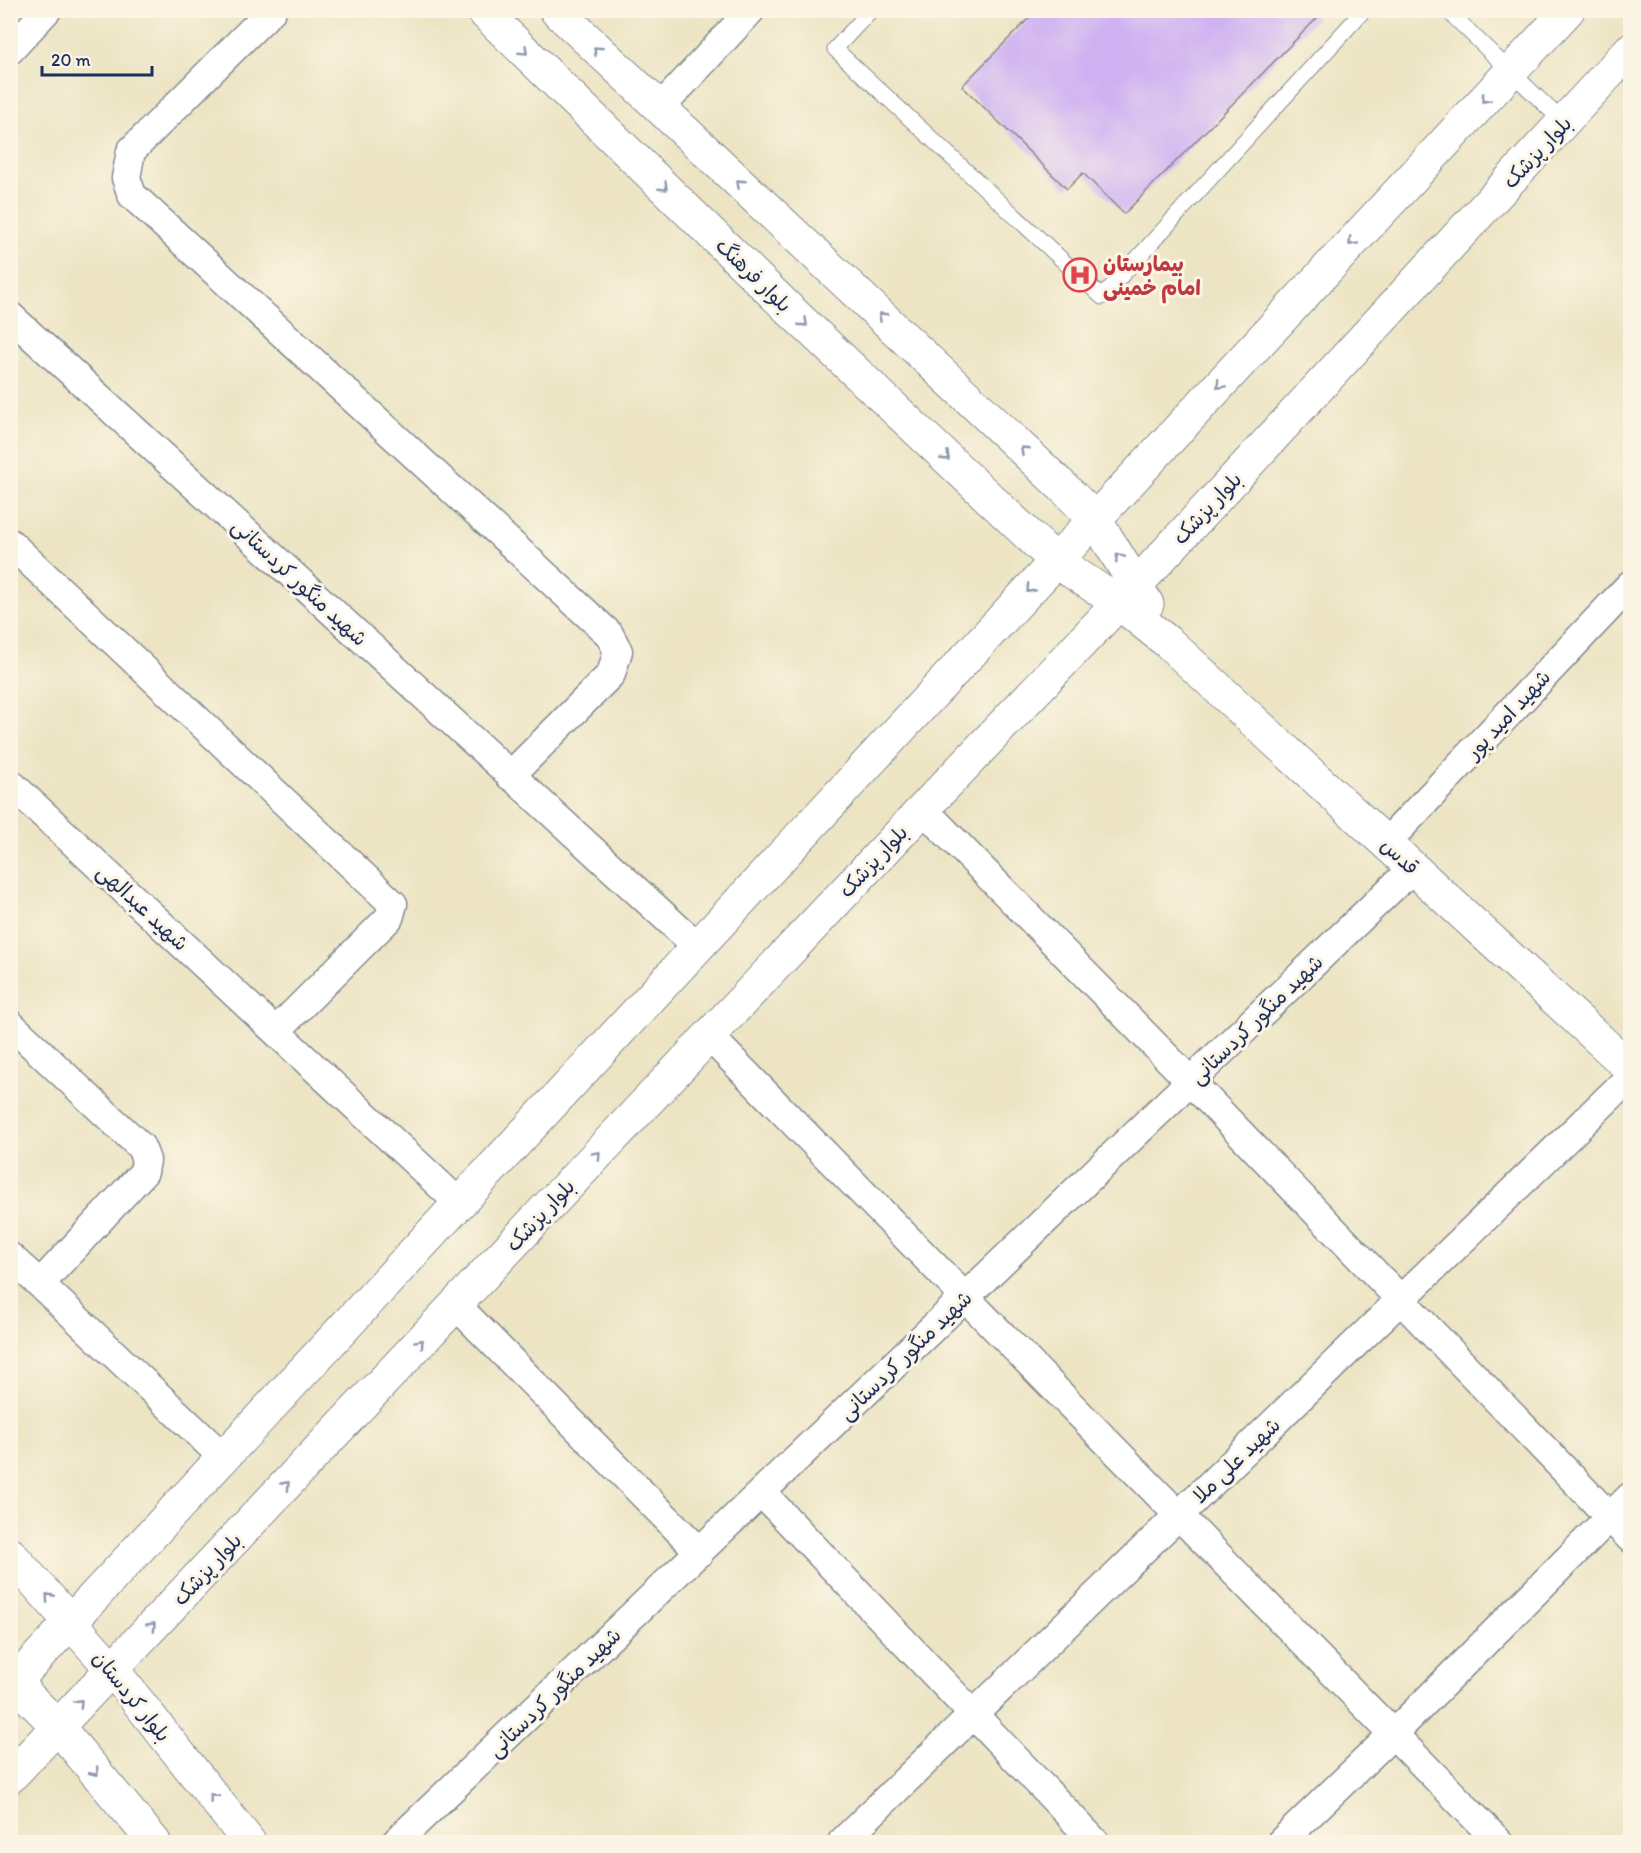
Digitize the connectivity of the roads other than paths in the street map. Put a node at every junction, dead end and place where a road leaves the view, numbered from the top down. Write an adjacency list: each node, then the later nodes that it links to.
1 (47, 10): 10 (street)
2 (272, 10): 21 (street)
3 (482, 10): 18 (street, بلوار فرهنگ, one-way to 18)
4 (556, 10): 13 (street, one-way to 4)
5 (752, 10): 13 (street)
6 (871, 10): 7 (lane)
7 (1364, 10)
8 (1447, 10): 12 (lane)
9 (1568, 10): 12 (street)
10 (10, 50)
11 (1630, 50): 14 (street, بلوار پزشک)
12 (1510, 72): 14 (lane); 16 (street, one-way to 16)
13 (660, 108): 16 (street, one-way to 13)
14 (1564, 123): 20 (street, بلوار پزشک)
15 (10, 316): 21 (street, شهید منگور کردستانی)
16 (1095, 519): 18 (street); 20 (street, one-way to 16)
17 (10, 543): 28 (street)
18 (1056, 561): 20 (street, بلوار فرهنگ); 26 (street, one-way to 26)
19 (1630, 585): 24 (street, شهید امید پور)
20 (1127, 594): 23 (street, بلوار پزشک); 24 (street, قدس)
21 (510, 776): 26 (street, شهید منگور کردستانی)
22 (10, 783): 28 (street, شهید عبدالهی)
23 (923, 809): 29 (street, بلوار پزشک); 32 (street)
24 (1386, 843): 25 (street, قدس)
25 (1413, 868): 30 (street, قدس); 32 (street, شهید منگور کردستانی)
26 (698, 947): 33 (street)
27 (10, 1024): 35 (street)
28 (276, 1031): 33 (street, شهید عبدالهی)
29 (709, 1036): 36 (street); 38 (street, بلوار پزشک, one-way to 29)
30 (1630, 1068)
31 (1630, 1077): 37 (street, شهید علی ملا)
32 (1191, 1082): 36 (street, شهید منگور کردستانی); 37 (street)
33 (459, 1203): 39 (street)
34 (10, 1257): 35 (street)
35 (40, 1284): 39 (street)
36 (966, 1297): 40 (street, شهید منگور کردستانی); 42 (street)
37 (1401, 1300): 42 (street, شهید علی ملا); 43 (street)
38 (456, 1305): 45 (street); 48 (street, بلوار پزشک, one-way to 38)
39 (224, 1458): 47 (street)
40 (762, 1493): 45 (street, شهید منگور کردستانی); 50 (street)
41 (1630, 1497): 43 (street)
42 (1179, 1515): 50 (street, شهید علی ملا); 52 (street)
43 (1610, 1517): 44 (street); 52 (street)
44 (1630, 1538)
45 (700, 1552): 56 (street, شهید منگور کردستانی)
46 (10, 1554): 47 (street, بلوار کردستان, one-way to 46)
47 (70, 1621): 48 (street, بلوار کردستان); 49 (street)
48 (112, 1669): 51 (street, بلوار پزشک, one-way to 48); 55 (street, بلوار کردستان, one-way to 48)
49 (12, 1682): 51 (street)
50 (974, 1715): 57 (street, شهید علی ملا); 58 (street)
51 (58, 1727): 53 (street, بلوار پزشک); 54 (street, one-way to 54)
52 (1393, 1734): 59 (street); 60 (street)
53 (10, 1777)
54 (154, 1842)
55 (249, 1842)
56 (396, 1842)
57 (843, 1842)
58 (1095, 1842)
59 (1281, 1842)
60 (1499, 1842)

